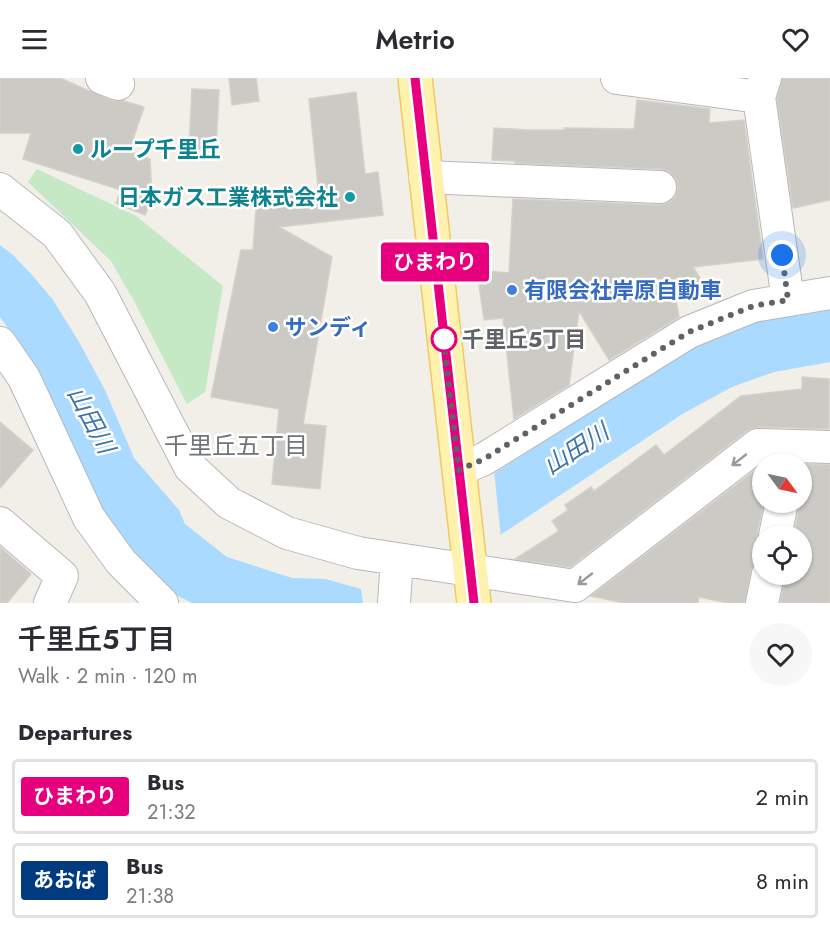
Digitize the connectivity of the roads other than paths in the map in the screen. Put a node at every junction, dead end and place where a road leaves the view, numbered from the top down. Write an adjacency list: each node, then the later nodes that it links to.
1 (415, 78): 4 (main road)
2 (617, 78): 3 (street)
3 (762, 88): 8 (street)
4 (425, 177): 5 (street); 13 (main road)
5 (660, 187)
6 (0, 189): 15 (street)
7 (830, 293): 8 (street)
8 (788, 300): 13 (street)
9 (0, 342): 19 (street)
10 (830, 447): 12 (street)
11 (787, 453): 16 (street, one-way to 16)
12 (797, 453)
13 (460, 476): 16 (main road)
14 (0, 523): 18 (street)
15 (397, 559): 16 (street); 20 (street)
16 (472, 583)
17 (766, 585): 21 (street)
18 (50, 603)
19 (162, 603)
20 (394, 603)
21 (762, 603)

